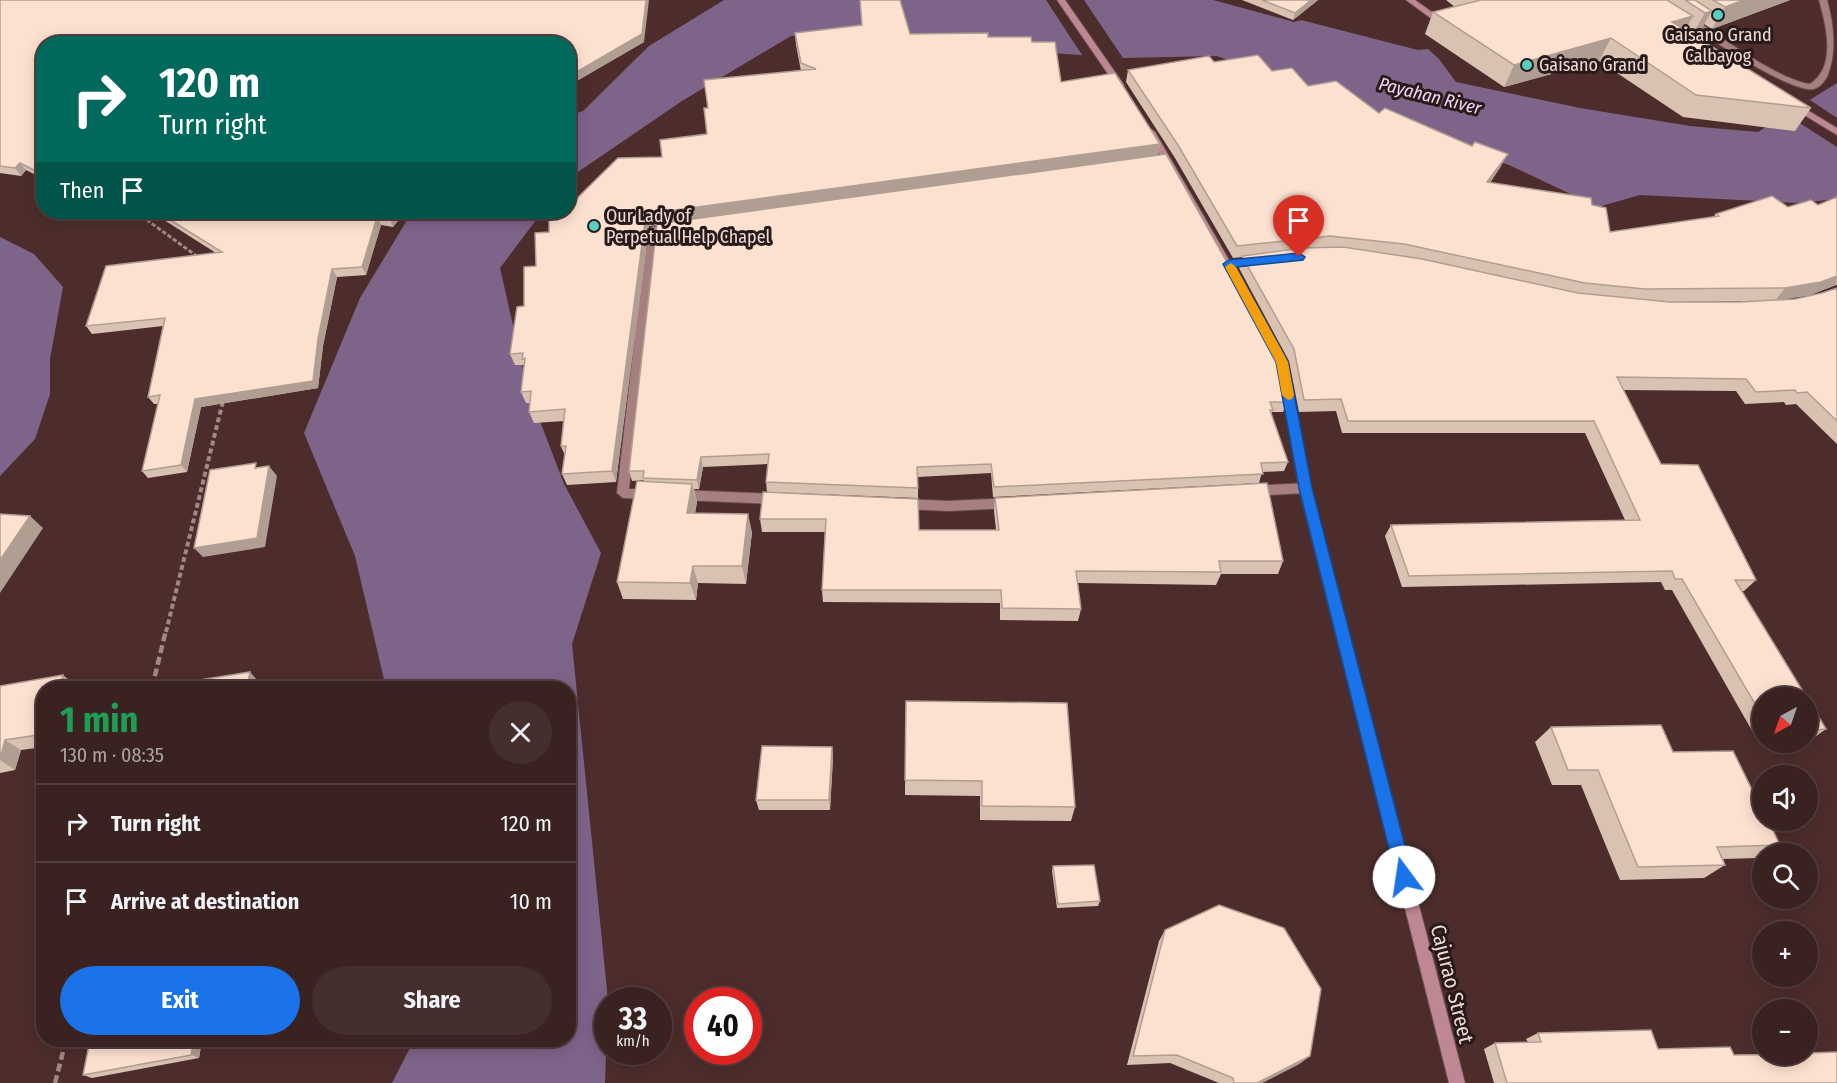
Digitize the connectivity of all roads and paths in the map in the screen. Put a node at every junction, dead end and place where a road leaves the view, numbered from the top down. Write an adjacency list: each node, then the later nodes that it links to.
1 (1061, 0): 7 (street)
2 (1410, 0): 5 (street)
3 (1823, 0): 4 (street)
4 (1680, 15)
5 (1439, 20)
6 (1785, 99): 9 (street)
7 (1131, 100)
8 (1143, 120): 14 (street, Cajurao Street)
9 (1837, 132)
10 (146, 219): 12 (path)
11 (687, 225): 18 (street)
12 (202, 260)
13 (1264, 260): 14 (street)
14 (1229, 264): 16 (street, Cajurao Street)
15 (225, 389): 21 (path)
16 (1305, 488): 17 (street); 24 (street, Cajurao Street)
17 (1246, 491)
18 (786, 500)
19 (1020, 503): 20 (street)
20 (891, 504)
21 (154, 681)
22 (64, 1047): 23 (path)
23 (55, 1083)
24 (1457, 1083)

